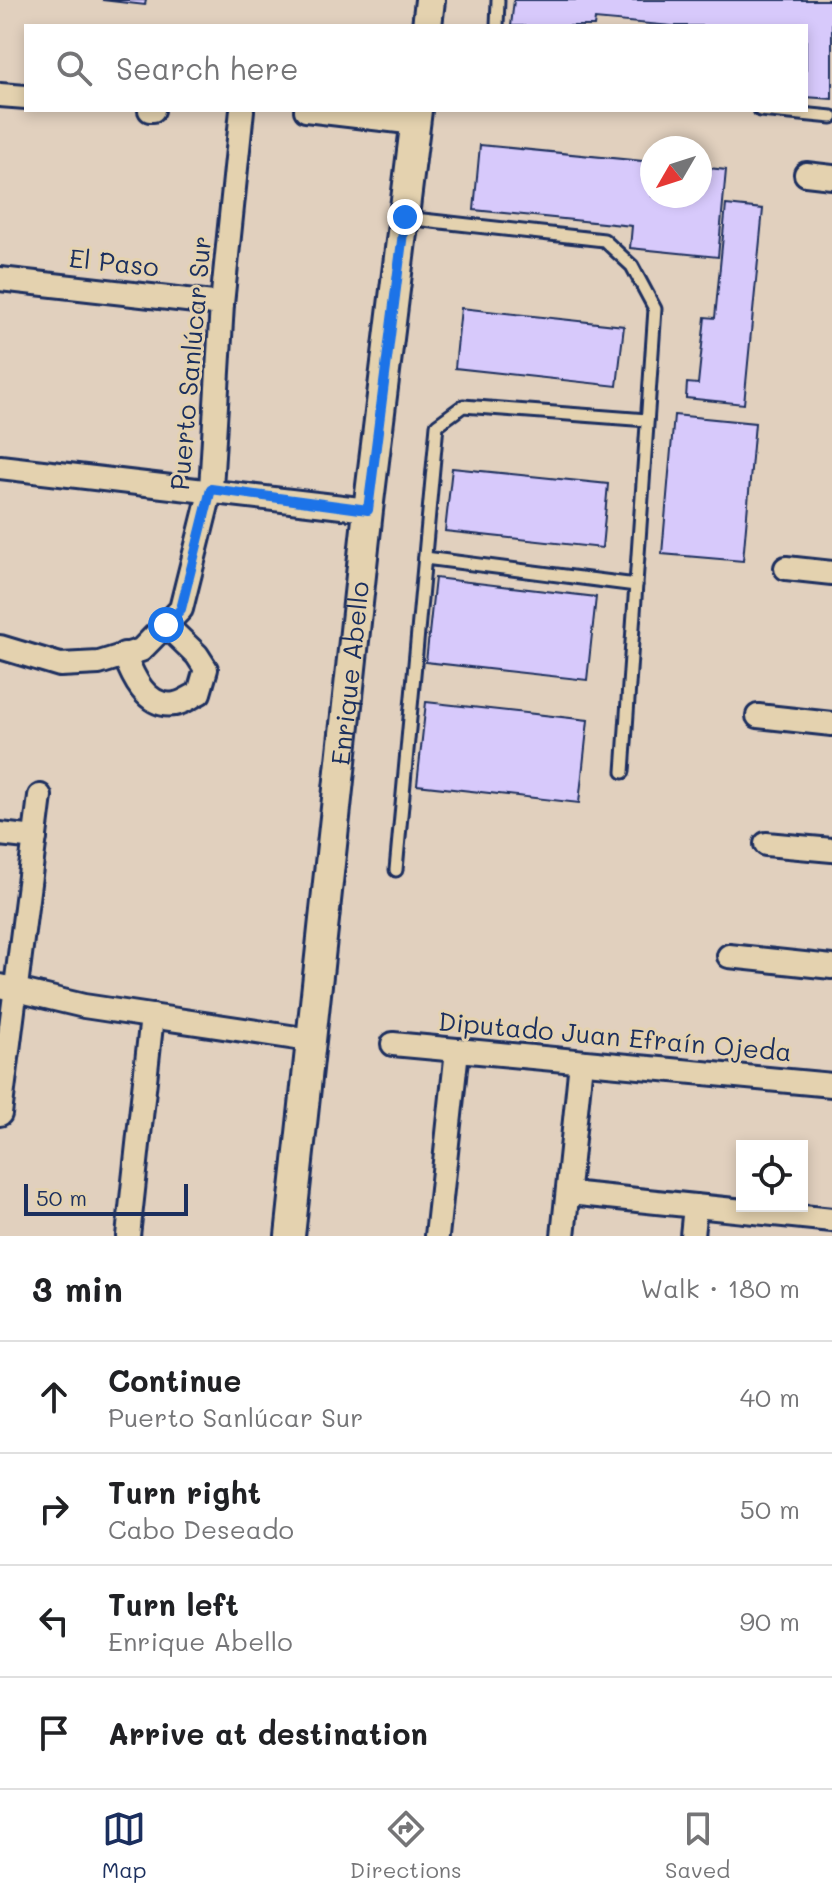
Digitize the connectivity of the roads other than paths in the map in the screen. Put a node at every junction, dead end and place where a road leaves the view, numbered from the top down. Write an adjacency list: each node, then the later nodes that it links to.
1 (430, 0): 3 (street)
2 (498, 0): 4 (lane)
3 (427, 24)
4 (497, 24)
5 (0, 95): 6 (street)
6 (24, 97)
7 (242, 112): 16 (street, Puerto Sanlúcar Sur)
8 (343, 112): 10 (street)
9 (781, 112): 11 (lane)
10 (417, 116): 14 (street, Enrique Abello)
11 (832, 117)
12 (806, 174): 13 (street)
13 (832, 177)
14 (405, 217): 17 (lane); 20 (street, Enrique Abello)
15 (0, 279): 16 (street, El Paso)
16 (222, 304): 19 (street, Puerto Sanlúcar Sur)
17 (647, 420): 21 (lane); 24 (lane)
18 (0, 467): 19 (street)
19 (211, 489): 20 (street); 25 (street, Puerto Sanlúcar Sur)
20 (368, 510): 41 (street, Enrique Abello)
21 (425, 558): 24 (lane); 36 (lane)
22 (786, 568): 23 (street)
23 (832, 573)
24 (636, 585): 30 (lane)
25 (166, 625): 27 (street, Puerto Sanlúcar Sur); 27 (street)
26 (0, 647): 27 (street)
27 (133, 652)
28 (758, 716): 29 (street)
29 (832, 724)
30 (623, 772)
31 (40, 796): 33 (street)
32 (0, 834): 33 (street)
33 (35, 838): 39 (street)
34 (766, 844): 35 (street)
35 (832, 850)
36 (396, 870)
37 (729, 956): 38 (street)
38 (832, 967)
39 (8, 988): 40 (street); 46 (street)
40 (152, 1016): 41 (street); 50 (street)
41 (310, 1040): 51 (street, Enrique Abello)
42 (393, 1044): 43 (street, Diputado Juan Efraín Ojeda)
43 (457, 1050): 44 (street, Diputado Juan Efraín Ojeda); 52 (street)
44 (581, 1062): 45 (street, Diputado Juan Efraín Ojeda); 47 (street)
45 (832, 1085)
46 (0, 1114)
47 (569, 1193): 48 (street); 53 (street)
48 (695, 1206): 49 (street); 54 (street)
49 (821, 1225)
50 (128, 1236)
51 (290, 1236)
52 (437, 1236)
53 (563, 1236)
54 (692, 1236)

